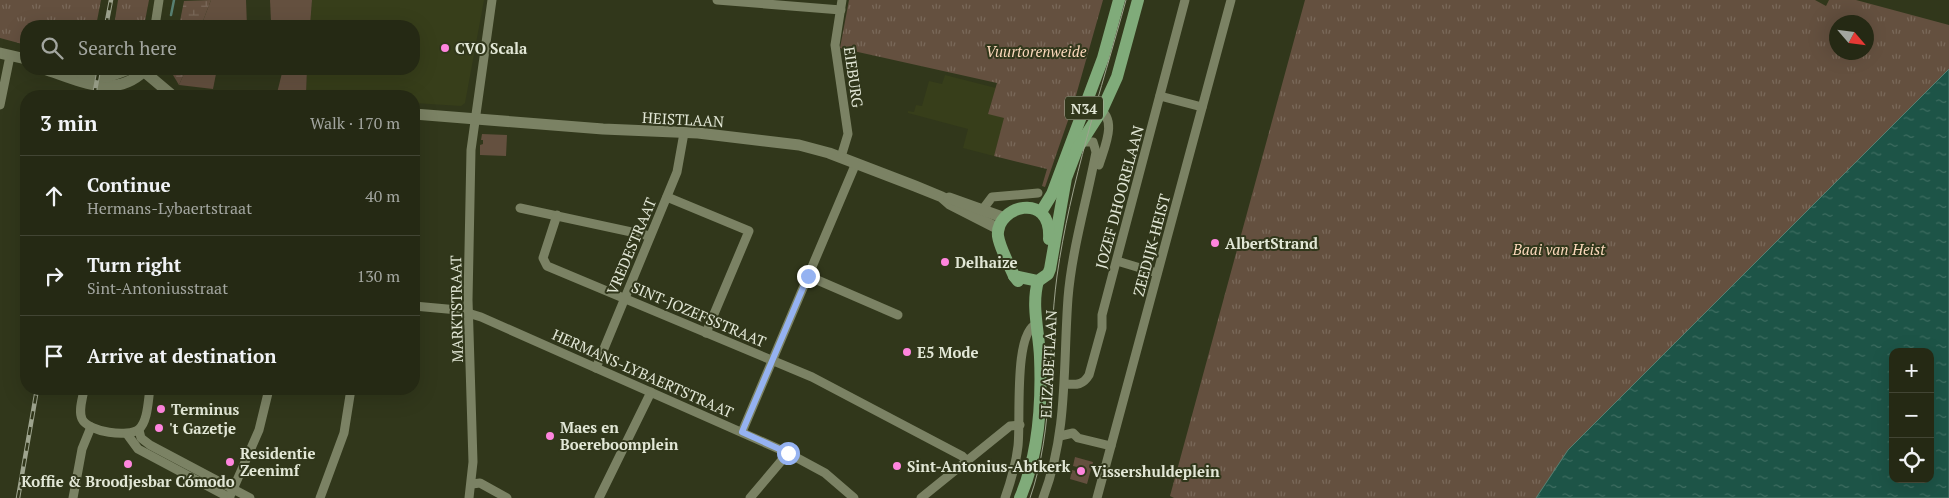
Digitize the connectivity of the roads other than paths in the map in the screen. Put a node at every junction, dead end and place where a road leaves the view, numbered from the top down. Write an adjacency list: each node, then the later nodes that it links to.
1 (160, 0): 10 (street)
2 (492, 0): 24 (street, MARKTSTRAAT)
3 (717, 0): 9 (street)
4 (842, 0): 9 (street, EIEBURG)
5 (1119, 0): 22 (main road, N34)
6 (1138, 0): 21 (main road, N34)
7 (1185, 0): 18 (street, JOZEF DHOORELAAN)
8 (1231, 0): 20 (street, ZEEDIJK-HEIST)
9 (841, 10): 27 (street, EIEBURG)
10 (156, 20)
11 (16, 58): 19 (street)
12 (64, 75): 15 (main road)
13 (90, 75): 14 (main road)
14 (116, 75)
15 (138, 75)
16 (150, 75): 17 (main road)
17 (166, 90)
18 (1160, 96): 20 (street); 41 (street, JOZEF DHOORELAAN)
19 (0, 106)
20 (1202, 107): 42 (street, ZEEDIJK-HEIST)
21 (1102, 110): 22 (street); 26 (main road, N34); 38 (street, ELIZABETLAAN)
22 (1083, 111): 34 (main road, N34)
23 (420, 115): 24 (main road, HEISTLAAN)
24 (474, 120): 25 (main road, HEISTLAAN); 49 (street, MARKTSTRAAT)
25 (684, 133): 27 (main road, HEISTLAAN); 30 (street, VREDESTRAAT)
26 (1083, 142): 38 (street, ELIZABETLAAN); 40 (main road, N34)
27 (841, 157): 28 (main road, HEISTLAAN)
28 (856, 163): 31 (main road, HEISTLAAN); 43 (street)
29 (1038, 193): 33 (street)
30 (667, 197): 39 (street, VREDESTRAAT); 52 (street)
31 (942, 197): 33 (main road, HEISTLAAN); 37 (main road, HEISTLAAN)
32 (520, 208): 35 (street)
33 (983, 209): 36 (main road, HEISTLAAN)
34 (1041, 212): 36 (main road); 40 (main road, N34)
35 (557, 215): 39 (street); 46 (street, SINT-JOZEFSSTRAAT)
36 (1004, 218): 37 (main road)
37 (999, 230): 44 (main road, N34)
38 (1080, 230): 55 (street, ELIZABETLAAN)
39 (650, 236): 46 (street, VREDESTRAAT)
40 (1054, 252): 45 (main road, N34)
41 (1117, 261): 42 (street); 55 (street, JOZEF DHOORELAAN)
42 (1157, 273): 67 (street, ZEEDIJK-HEIST)
43 (808, 276): 50 (street); 53 (street)
44 (1014, 276): 45 (main road); 47 (main road, N34)
45 (1038, 280): 47 (main road, N34)
46 (624, 298): 52 (street, SINT-JOZEFSSTRAAT); 54 (street, VREDESTRAAT)
47 (1034, 302): 51 (main road, N34)
48 (420, 307): 49 (street, HERMANS-LYBAERTSTRAAT)
49 (468, 313): 54 (street, HERMANS-LYBAERTSTRAAT); 70 (street, MARKTSTRAAT)
50 (898, 315)
51 (1037, 324): 61 (street); 82 (main road, N34)
52 (706, 333): 53 (street, SINT-JOZEFSSTRAAT)
53 (774, 360): 64 (street); 69 (street, SINT-JOZEFSSTRAAT)
54 (596, 368): 56 (street, HERMANS-LYBAERTSTRAAT)
55 (1066, 384): 66 (street, ELIZABETLAAN)
56 (651, 392): 64 (street, HERMANS-LYBAERTSTRAAT); 72 (street)
57 (83, 395): 62 (street)
58 (149, 395): 63 (street)
59 (268, 395): 71 (street)
60 (350, 395): 75 (street)
61 (1020, 425): 69 (street); 81 (street)
62 (91, 427): 65 (street); 73 (street)
63 (138, 430): 65 (street); 71 (street)
64 (742, 432): 68 (street, HERMANS-LYBAERTSTRAAT)
65 (127, 434): 71 (street)
66 (1060, 436): 67 (street); 83 (street, ELIZABETLAAN)
67 (1111, 446): 84 (street, ZEEDIJK-HEIST)
68 (788, 453): 78 (street); 79 (street, HERMANS-LYBAERTSTRAAT)
69 (966, 460): 80 (street)
70 (472, 484): 76 (street, MARKTSTRAAT); 77 (street)
71 (231, 496): 74 (street)
72 (604, 496)
73 (74, 498)
74 (250, 498)
75 (320, 498)
76 (469, 498)
77 (507, 498)
78 (750, 498)
79 (854, 498)
80 (921, 498)
81 (1005, 498)
82 (1020, 498)
83 (1042, 498)
84 (1097, 498)

